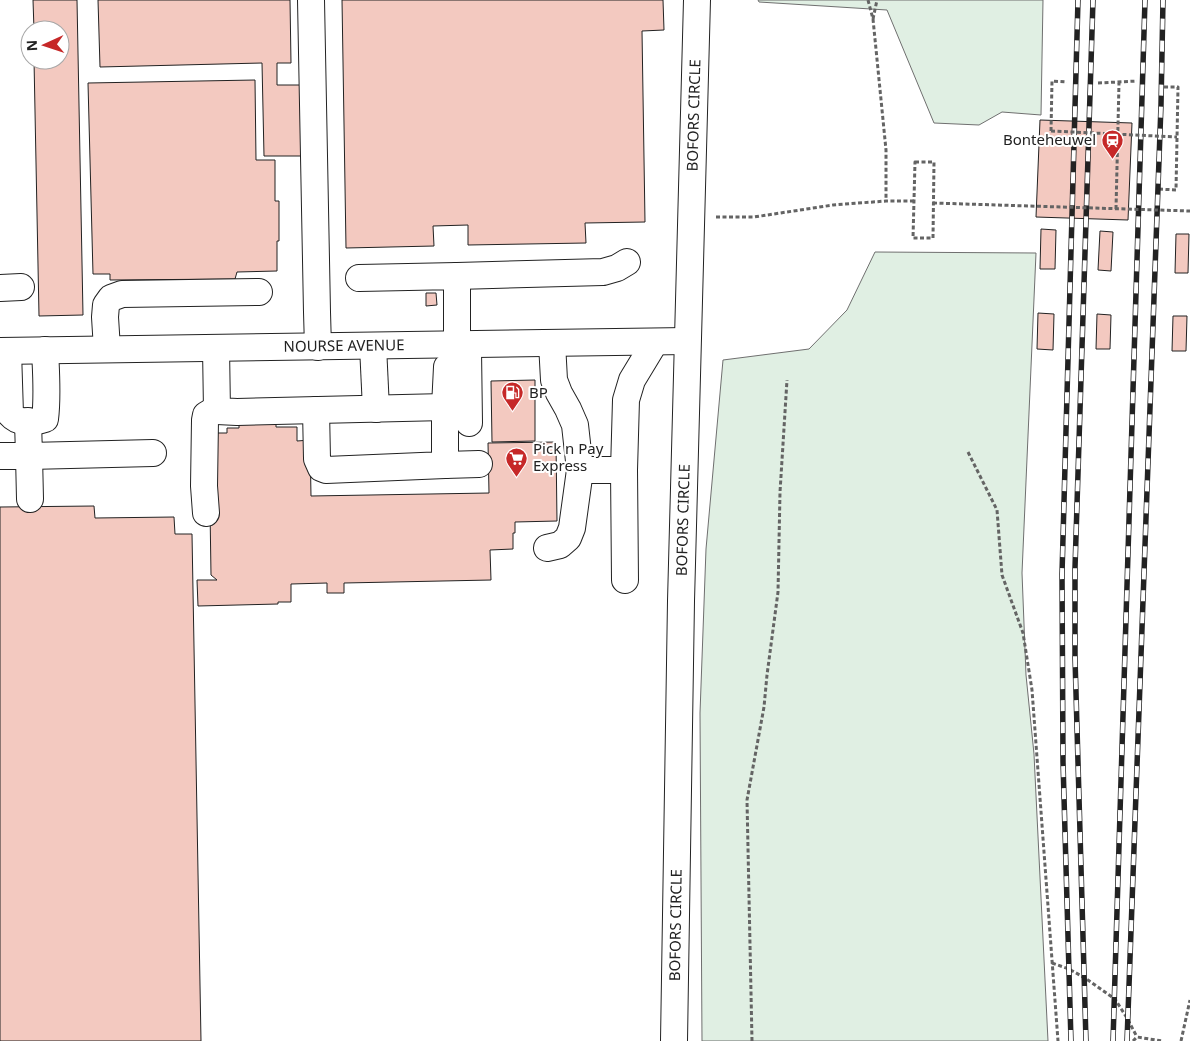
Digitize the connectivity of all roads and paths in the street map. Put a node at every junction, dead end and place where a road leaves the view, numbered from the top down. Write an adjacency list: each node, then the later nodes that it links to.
1 (311, 0): 27 (street)
2 (697, 0): 24 (street, BOFORS CIRCLE)
3 (868, 0): 5 (path)
4 (877, 0): 5 (path)
5 (873, 19): 14 (path)
6 (1137, 81): 9 (path)
7 (1066, 82): 11 (path, bridge)
8 (1098, 83): 9 (path)
9 (1119, 83): 11 (path)
10 (1162, 87): 12 (path)
11 (1118, 134): 12 (path, bridge); 17 (path)
12 (1177, 137): 13 (path)
13 (1159, 189)
14 (886, 201): 15 (path); 19 (path)
15 (914, 201): 16 (path); 16 (path)
16 (933, 203): 17 (path, bridge)
17 (1116, 209): 18 (path, bridge)
18 (1190, 211)
19 (711, 217)
20 (627, 262): 21 (street)
21 (456, 276): 22 (street); 33 (street)
22 (359, 278)
23 (260, 292): 30 (street)
24 (688, 341): 25 (street, NOURSE AVENUE); 56 (street, BOFORS CIRCLE)
25 (656, 342): 26 (street, NOURSE AVENUE); 48 (street)
26 (552, 343): 33 (street, NOURSE AVENUE); 47 (street)
27 (318, 346): 28 (street, NOURSE AVENUE); 29 (street, NOURSE AVENUE)
28 (373, 346): 33 (street, NOURSE AVENUE); 36 (street)
29 (216, 348): 30 (street, NOURSE AVENUE); 38 (street)
30 (107, 349): 31 (street, NOURSE AVENUE)
31 (45, 350): 32 (street, NOURSE AVENUE); 39 (street)
32 (4, 351): 39 (street)
33 (457, 353): 35 (street); 40 (street)
34 (787, 380): 57 (path)
35 (445, 407): 36 (street); 46 (street)
36 (376, 409): 37 (street)
37 (316, 410): 38 (street); 46 (street)
38 (217, 411): 50 (street)
39 (28, 421): 44 (street)
40 (469, 423)
41 (968, 452): 53 (path)
42 (152, 453): 44 (street)
43 (0, 456): 44 (street)
44 (29, 456): 49 (street)
45 (479, 464): 46 (street)
46 (446, 465)
47 (580, 470): 48 (street); 51 (street)
48 (624, 470): 52 (street)
49 (30, 499)
50 (206, 513)
51 (547, 548)
52 (625, 580)
53 (1052, 963): 55 (path); 58 (path)
54 (1190, 1000): 61 (path)
55 (1137, 1036): 59 (path); 60 (path)
56 (674, 1041)
57 (752, 1041)
58 (1058, 1041)
59 (1133, 1041)
60 (1162, 1041)
61 (1180, 1041)

